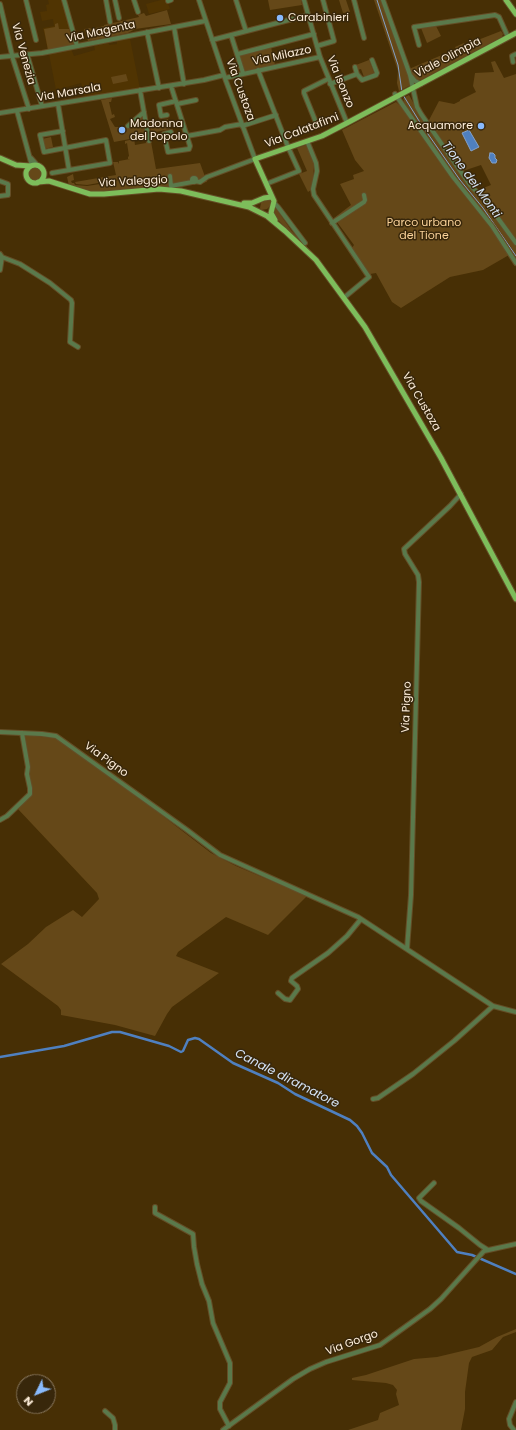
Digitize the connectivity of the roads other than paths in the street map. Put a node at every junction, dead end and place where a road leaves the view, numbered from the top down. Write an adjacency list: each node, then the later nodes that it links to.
1 (26, 0): 28 (street)
2 (64, 0): 31 (street)
3 (106, 0): 19 (street)
4 (115, 0): 17 (street)
5 (134, 0): 14 (street)
6 (199, 0): 18 (street, Via Custoza)
7 (237, 0): 21 (street)
8 (304, 0): 16 (street, Via Isonzo)
9 (323, 0): 32 (street, Via Isonzo)
10 (354, 0): 27 (street)
11 (383, 0): 45 (street)
12 (506, 0): 15 (main road)
13 (0, 4): 36 (street, Via Venezia)
14 (138, 12)
15 (516, 14)
16 (308, 15): 21 (street); 23 (street, Via Isonzo)
17 (119, 18)
18 (205, 21): 20 (street, Via Magenta); 29 (street, Via Custoza)
19 (110, 22)
20 (174, 27): 22 (street, Via Magenta); 48 (street)
21 (246, 31): 24 (street)
22 (146, 32): 31 (street, Via Magenta); 51 (street)
23 (314, 34): 32 (street, Via Isonzo); 34 (street)
24 (231, 35): 29 (street); 34 (street)
25 (516, 35): 26 (main road, Viale Olimpia)
26 (508, 37): 30 (street); 49 (main road, Viale Olimpia)
27 (364, 38)
28 (36, 40)
29 (212, 40): 46 (street, Via Custoza)
30 (419, 45)
31 (77, 46): 33 (street, Via Magenta)
32 (317, 46): 38 (street, Via Isonzo)
33 (27, 54): 36 (street, Via Magenta); 58 (street)
34 (238, 54): 43 (street)
35 (516, 54): 40 (street)
36 (12, 56): 37 (street, Via Magenta); 59 (street, Via Venezia)
37 (0, 57)
38 (320, 57): 42 (street, Via Milazzo); 47 (street, Via Isonzo)
39 (372, 60): 44 (street)
40 (513, 62)
41 (354, 67): 44 (street)
42 (258, 70): 43 (street, Via Milazzo); 64 (street)
43 (244, 73): 46 (street, Via Milazzo)
44 (357, 74): 47 (street)
45 (410, 75): 49 (street); 52 (street)
46 (225, 76): 48 (street, Via Marsala); 66 (street, Via Custoza)
47 (329, 82): 65 (street, Via Isonzo); 67 (street)
48 (184, 84): 50 (street, Via Marsala)
49 (421, 84): 52 (main road, Viale Olimpia)
50 (172, 86): 51 (street, Via Marsala); 56 (street)
51 (158, 88): 53 (street, Via Marsala)
52 (413, 88): 54 (main road, Viale Olimpia); 99 (street)
53 (140, 90): 57 (street, Via Marsala); 62 (street)
54 (396, 96): 65 (main road, Via Calatafimi); 102 (street)
55 (196, 100): 56 (street)
56 (177, 103): 63 (street); 71 (street)
57 (58, 104): 58 (street, Via Marsala); 69 (street)
58 (42, 106): 59 (street, Via Marsala)
59 (29, 109): 61 (street, Via Marsala)
60 (0, 111): 61 (street, Via Marsala)
61 (17, 111): 76 (street)
62 (144, 112): 68 (street); 72 (street)
63 (167, 115)
64 (276, 115): 66 (street); 74 (street)
65 (347, 123): 73 (main road, Via Calatafimi)
66 (242, 125): 71 (street); 78 (street, Via Custoza)
67 (317, 125)
68 (128, 126)
69 (62, 131): 75 (street); 75 (street)
70 (171, 132): 71 (street)
71 (187, 136)
72 (148, 141)
73 (307, 141): 74 (main road, Via Calatafimi); 97 (street)
74 (288, 147): 78 (main road, Via Calatafimi); 89 (street)
75 (65, 148): 82 (street); 82 (street)
76 (30, 156): 79 (street); 80 (street); 81 (street)
77 (0, 158): 79 (main road)
78 (255, 159): 85 (street); 89 (main road, Via Custoza)
79 (18, 165): 80 (main road); 84 (main road)
80 (31, 166): 81 (main road); 84 (main road)
81 (40, 167): 87 (main road); 88 (main road, Via Valeggio)
82 (69, 170): 83 (street)
83 (52, 173)
84 (27, 176): 87 (main road)
85 (170, 176)
86 (0, 181): 91 (street)
87 (38, 182): 88 (main road, Via Valeggio)
88 (58, 183): 94 (main road, Via Valeggio)
89 (266, 185): 92 (main road, Via Custoza); 93 (main road)
90 (364, 194): 97 (street)
91 (0, 196)
92 (271, 197): 93 (main road); 95 (main road, Via Custoza)
93 (263, 198): 94 (main road); 96 (main road)
94 (233, 202): 96 (main road, Via Custoza)
95 (273, 205): 96 (main road); 98 (main road, Via Custoza); 100 (street, Via Custoza)
96 (260, 212): 98 (main road, Via Custoza)
97 (332, 223): 104 (street)
98 (285, 231): 106 (main road, Via Custoza)
99 (516, 242)
100 (305, 243)
101 (1, 256): 103 (street); 105 (street)
102 (516, 263)
103 (0, 270)
104 (346, 296)
105 (78, 347)
106 (461, 494): 107 (main road, Via Custoza); 112 (street, Via Pigno)
107 (516, 598)
108 (0, 732): 109 (street, Via Pigno)
109 (22, 733): 110 (street); 111 (street, Via Pigno)
110 (0, 820)
111 (361, 919): 112 (street, Via Pigno); 113 (street)
112 (407, 949): 114 (street, Via Pigno)
113 (278, 993)
114 (493, 1006): 115 (street, Via Pigno); 116 (street)
115 (516, 1012)
116 (373, 1099)
117 (434, 1183): 120 (street)
118 (155, 1207): 123 (street)
119 (516, 1244): 120 (street)
120 (488, 1250): 123 (street, Via Gorgo)
121 (516, 1402): 126 (street)
122 (105, 1411): 124 (street)
123 (229, 1426): 125 (street, Via Gorgo)
124 (116, 1430)
125 (223, 1430)
126 (514, 1430)

